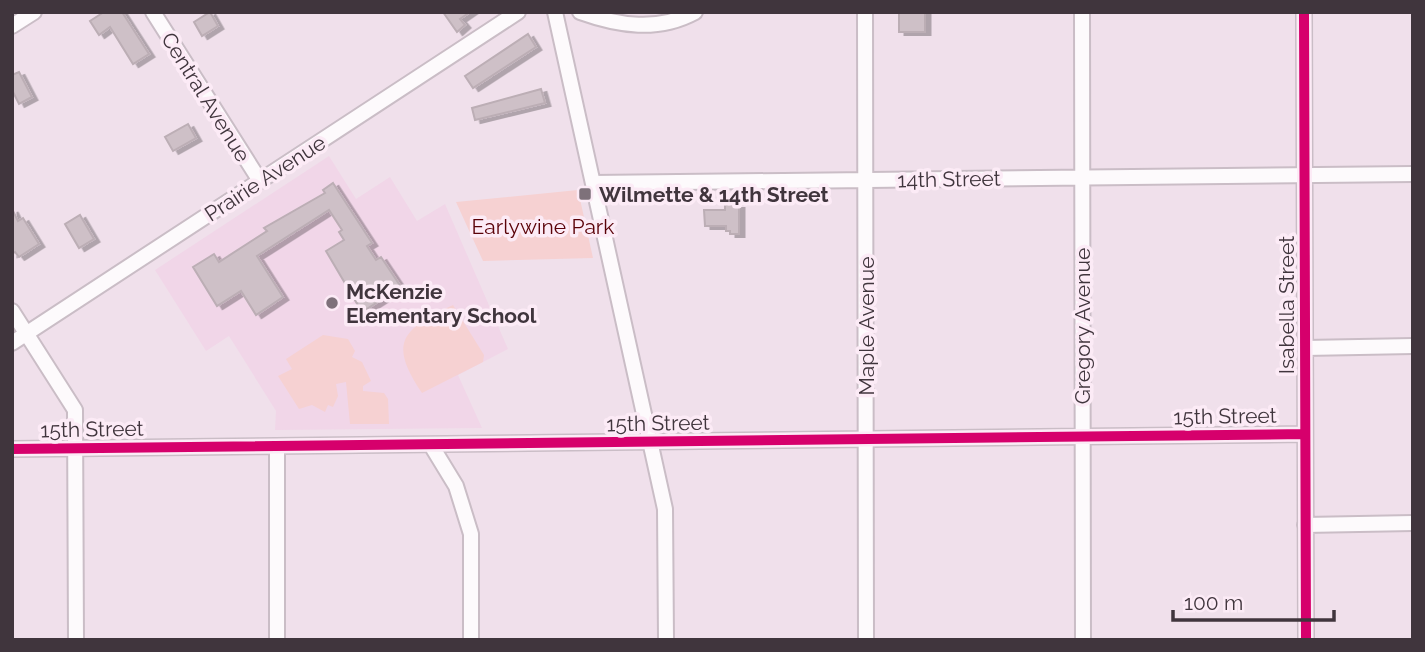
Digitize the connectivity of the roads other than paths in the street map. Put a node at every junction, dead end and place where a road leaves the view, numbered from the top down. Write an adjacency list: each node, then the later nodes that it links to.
1 (34, 12): 10 (street)
2 (153, 12): 15 (street, Central Avenue)
3 (518, 12): 15 (street, Prairie Avenue)
4 (555, 12): 16 (street)
5 (580, 12): 6 (street)
6 (695, 12)
7 (864, 12): 14 (street, Maple Avenue)
8 (1082, 12): 13 (street, Gregory Avenue)
9 (1304, 12): 12 (street, Isabella Street)
10 (12, 26)
11 (1413, 174): 12 (street, 14th Street)
12 (1304, 175): 13 (street, 14th Street); 21 (street, Isabella Street)
13 (1082, 177): 14 (street, 14th Street); 23 (street, Gregory Avenue)
14 (865, 180): 16 (street, 14th Street); 24 (street, Maple Avenue)
15 (260, 181): 18 (street, Prairie Avenue)
16 (593, 183): 25 (street)
17 (12, 311): 18 (street)
18 (27, 333): 19 (street, Prairie Avenue); 28 (street)
19 (12, 343)
20 (1413, 346): 21 (street)
21 (1305, 348): 22 (street, Isabella Street)
22 (1305, 434): 23 (street, 15th Street); 31 (street, Isabella Street)
23 (1083, 437): 24 (street, 15th Street); 37 (street, Gregory Avenue)
24 (867, 439): 25 (street, 15th Street); 36 (street, Maple Avenue)
25 (649, 442): 26 (street, 15th Street); 35 (street)
26 (431, 445): 27 (street, 15th Street); 34 (street)
27 (277, 447): 28 (street, 15th Street); 33 (street)
28 (77, 448): 29 (street, 15th Street); 32 (street)
29 (12, 449)
30 (1413, 523): 31 (street)
31 (1306, 525): 38 (street, Isabella Street)
32 (76, 640)
33 (277, 640)
34 (471, 640)
35 (666, 640)
36 (866, 640)
37 (1083, 640)
38 (1306, 640)

